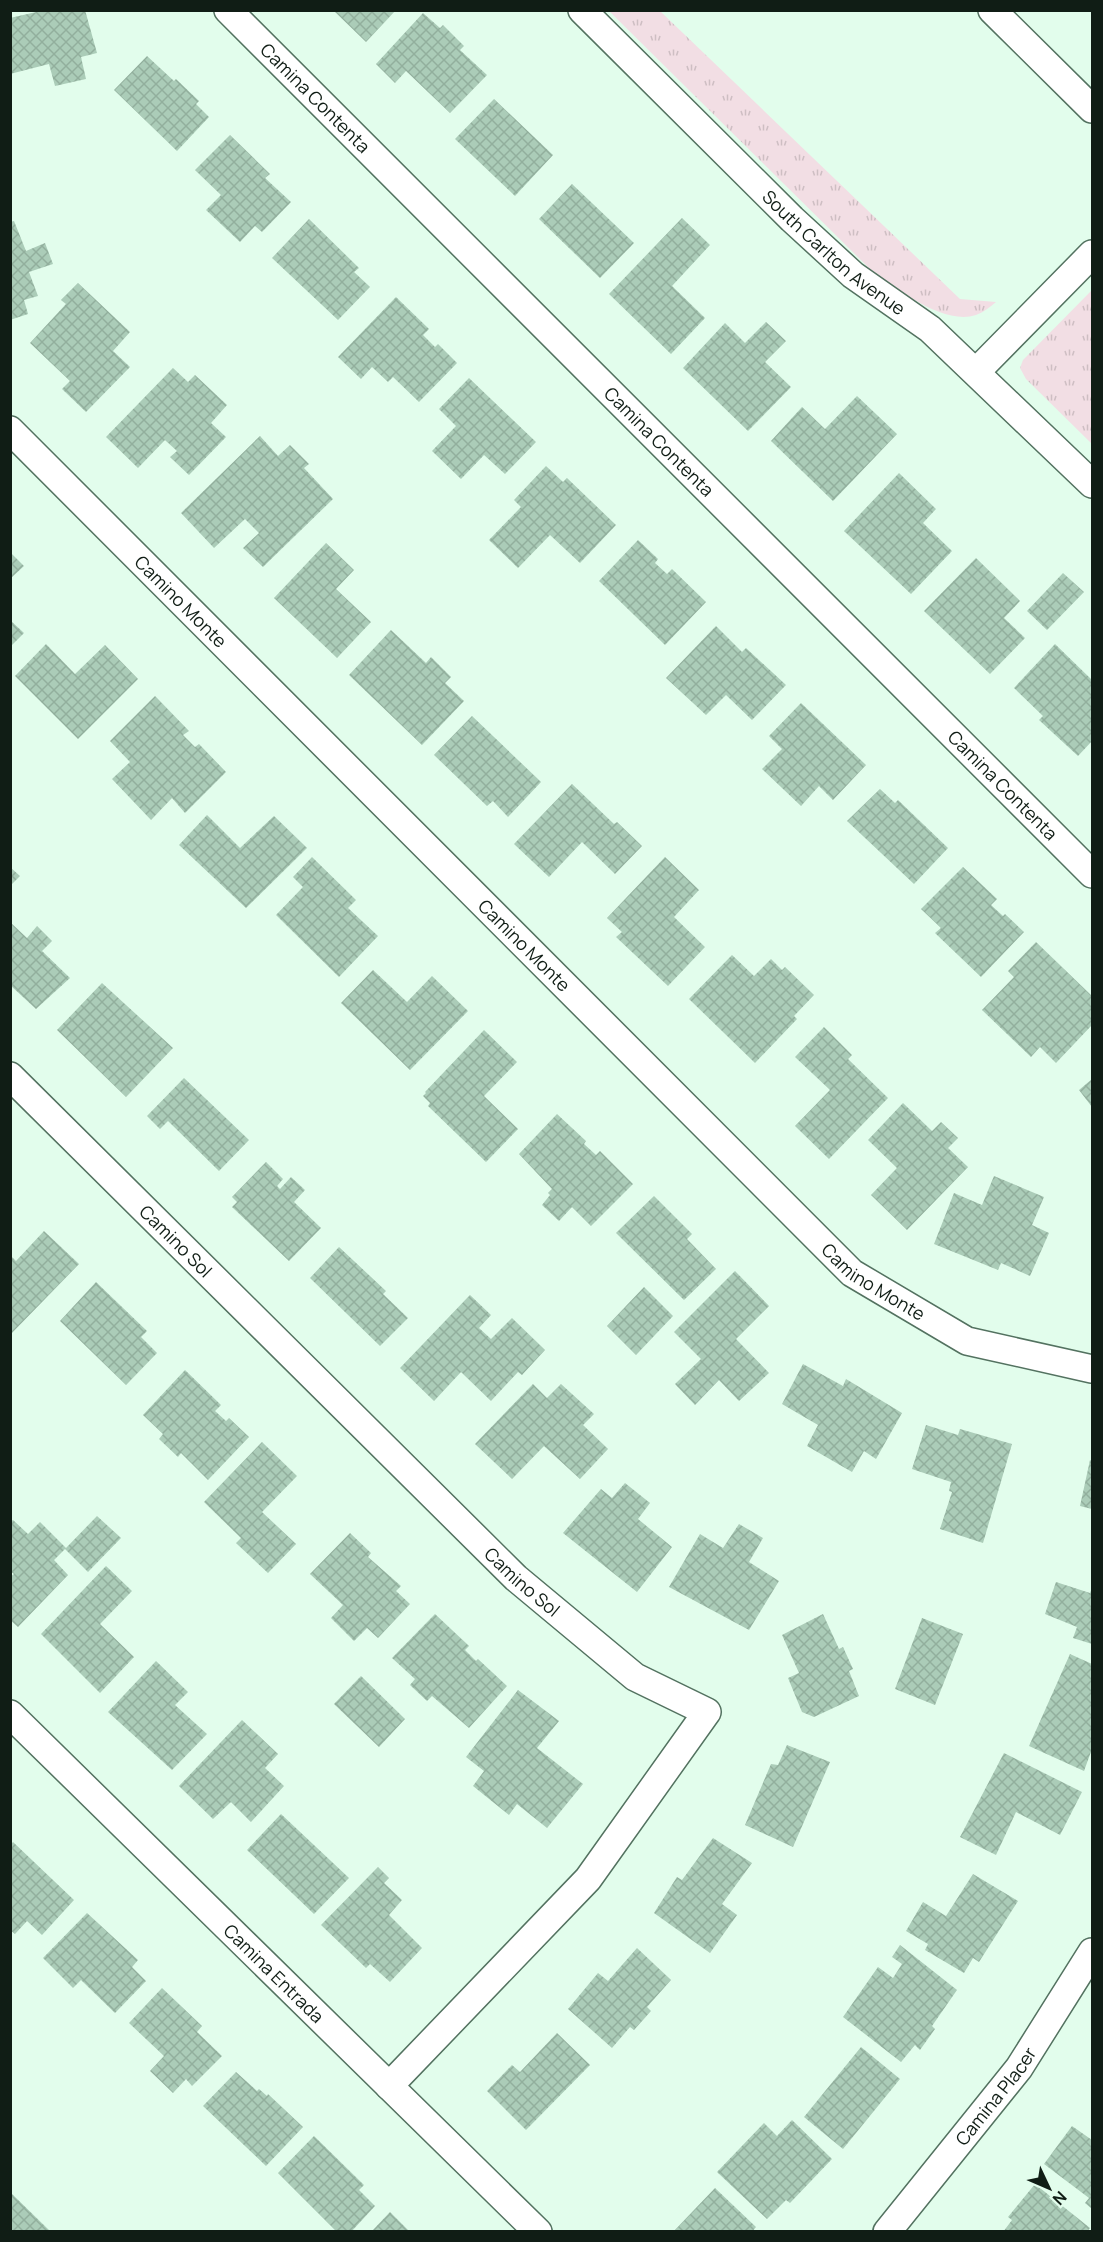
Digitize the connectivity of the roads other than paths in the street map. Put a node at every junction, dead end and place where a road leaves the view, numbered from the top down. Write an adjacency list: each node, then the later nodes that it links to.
1 (228, 10): 9 (street, Camina Contenta)
2 (582, 10): 6 (street, South Carlton Avenue)
3 (992, 10): 4 (street)
4 (1092, 109)
5 (1092, 254): 6 (street)
6 (976, 372): 8 (street, South Carlton Avenue)
7 (10, 430): 11 (street, Camino Monte)
8 (1092, 484)
9 (1092, 874)
10 (10, 1076): 14 (street, Camino Sol)
11 (1092, 1369)
12 (10, 1714): 14 (street, Camina Entrada)
13 (1092, 1952): 16 (street, Camina Placer)
14 (389, 2086): 15 (street, Camina Entrada)
15 (538, 2232)
16 (887, 2232)

